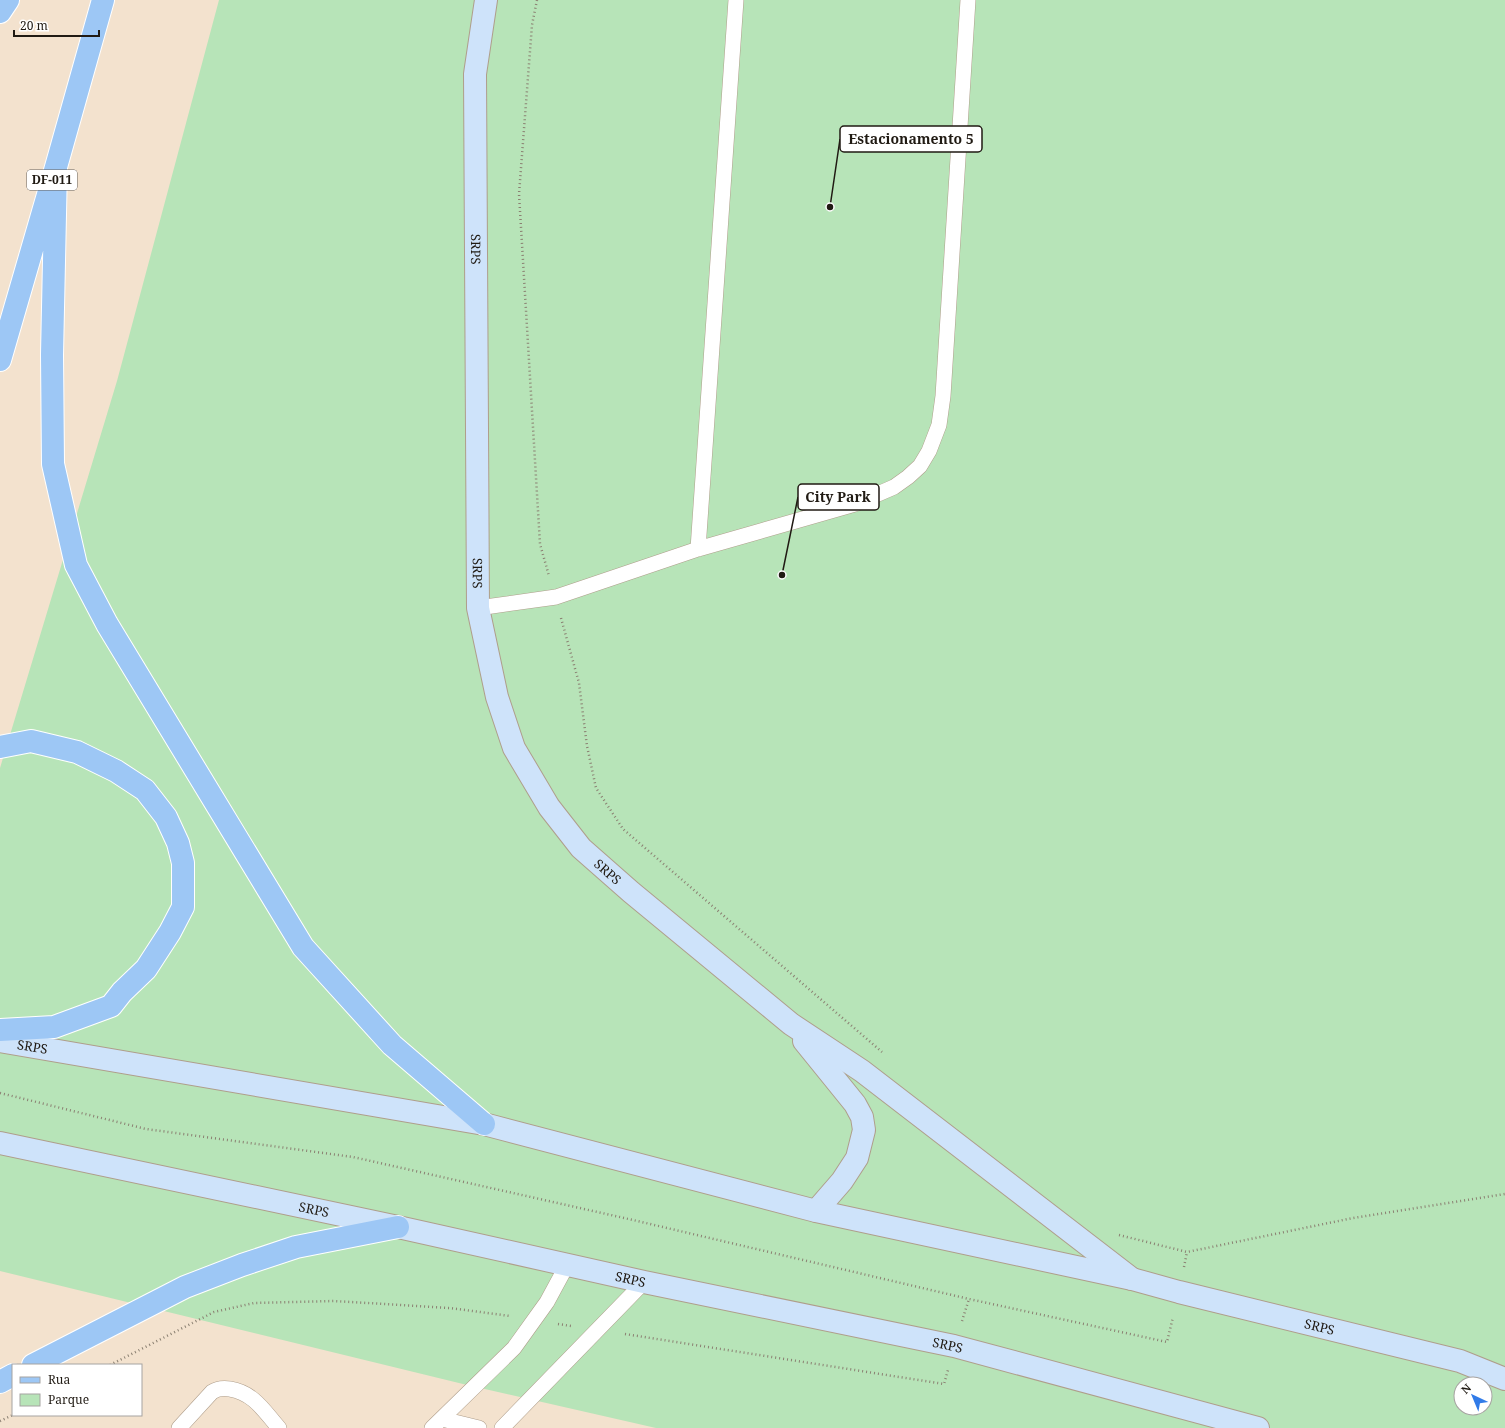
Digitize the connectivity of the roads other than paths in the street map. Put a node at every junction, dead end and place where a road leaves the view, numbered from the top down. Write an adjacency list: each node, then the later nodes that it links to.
1 (8, 0): 6 (main road)
2 (103, 0): 7 (main road, DF-011)
3 (486, 0): 10 (main road, SRPS)
4 (736, 0): 9 (lane)
5 (968, 0): 9 (lane)
6 (0, 12)
7 (56, 167): 8 (main road, DF-011); 15 (main road)
8 (0, 360)
9 (698, 549): 10 (lane)
10 (478, 608): 12 (main road, SRPS)
11 (0, 747): 13 (main road)
12 (791, 1024): 17 (main road, SRPS); 20 (main road, SRPS)
13 (0, 1030)
14 (0, 1041): 15 (main road, SRPS)
15 (484, 1124): 17 (main road, SRPS)
16 (0, 1143): 18 (main road, SRPS)
17 (816, 1211): 20 (main road, SRPS)
18 (398, 1227): 19 (main road, SRPS); 22 (main road)
19 (567, 1265): 21 (main road, SRPS); 26 (lane)
20 (1132, 1279): 24 (main road, SRPS)
21 (644, 1282): 30 (lane); 31 (main road, SRPS)
22 (35, 1364)
23 (12, 1376): 25 (main road)
24 (1505, 1379)
25 (0, 1382)
26 (437, 1423): 29 (lane)
27 (179, 1428): 28 (lane)
28 (279, 1428)
29 (479, 1428)
30 (502, 1428)
31 (1258, 1428)

